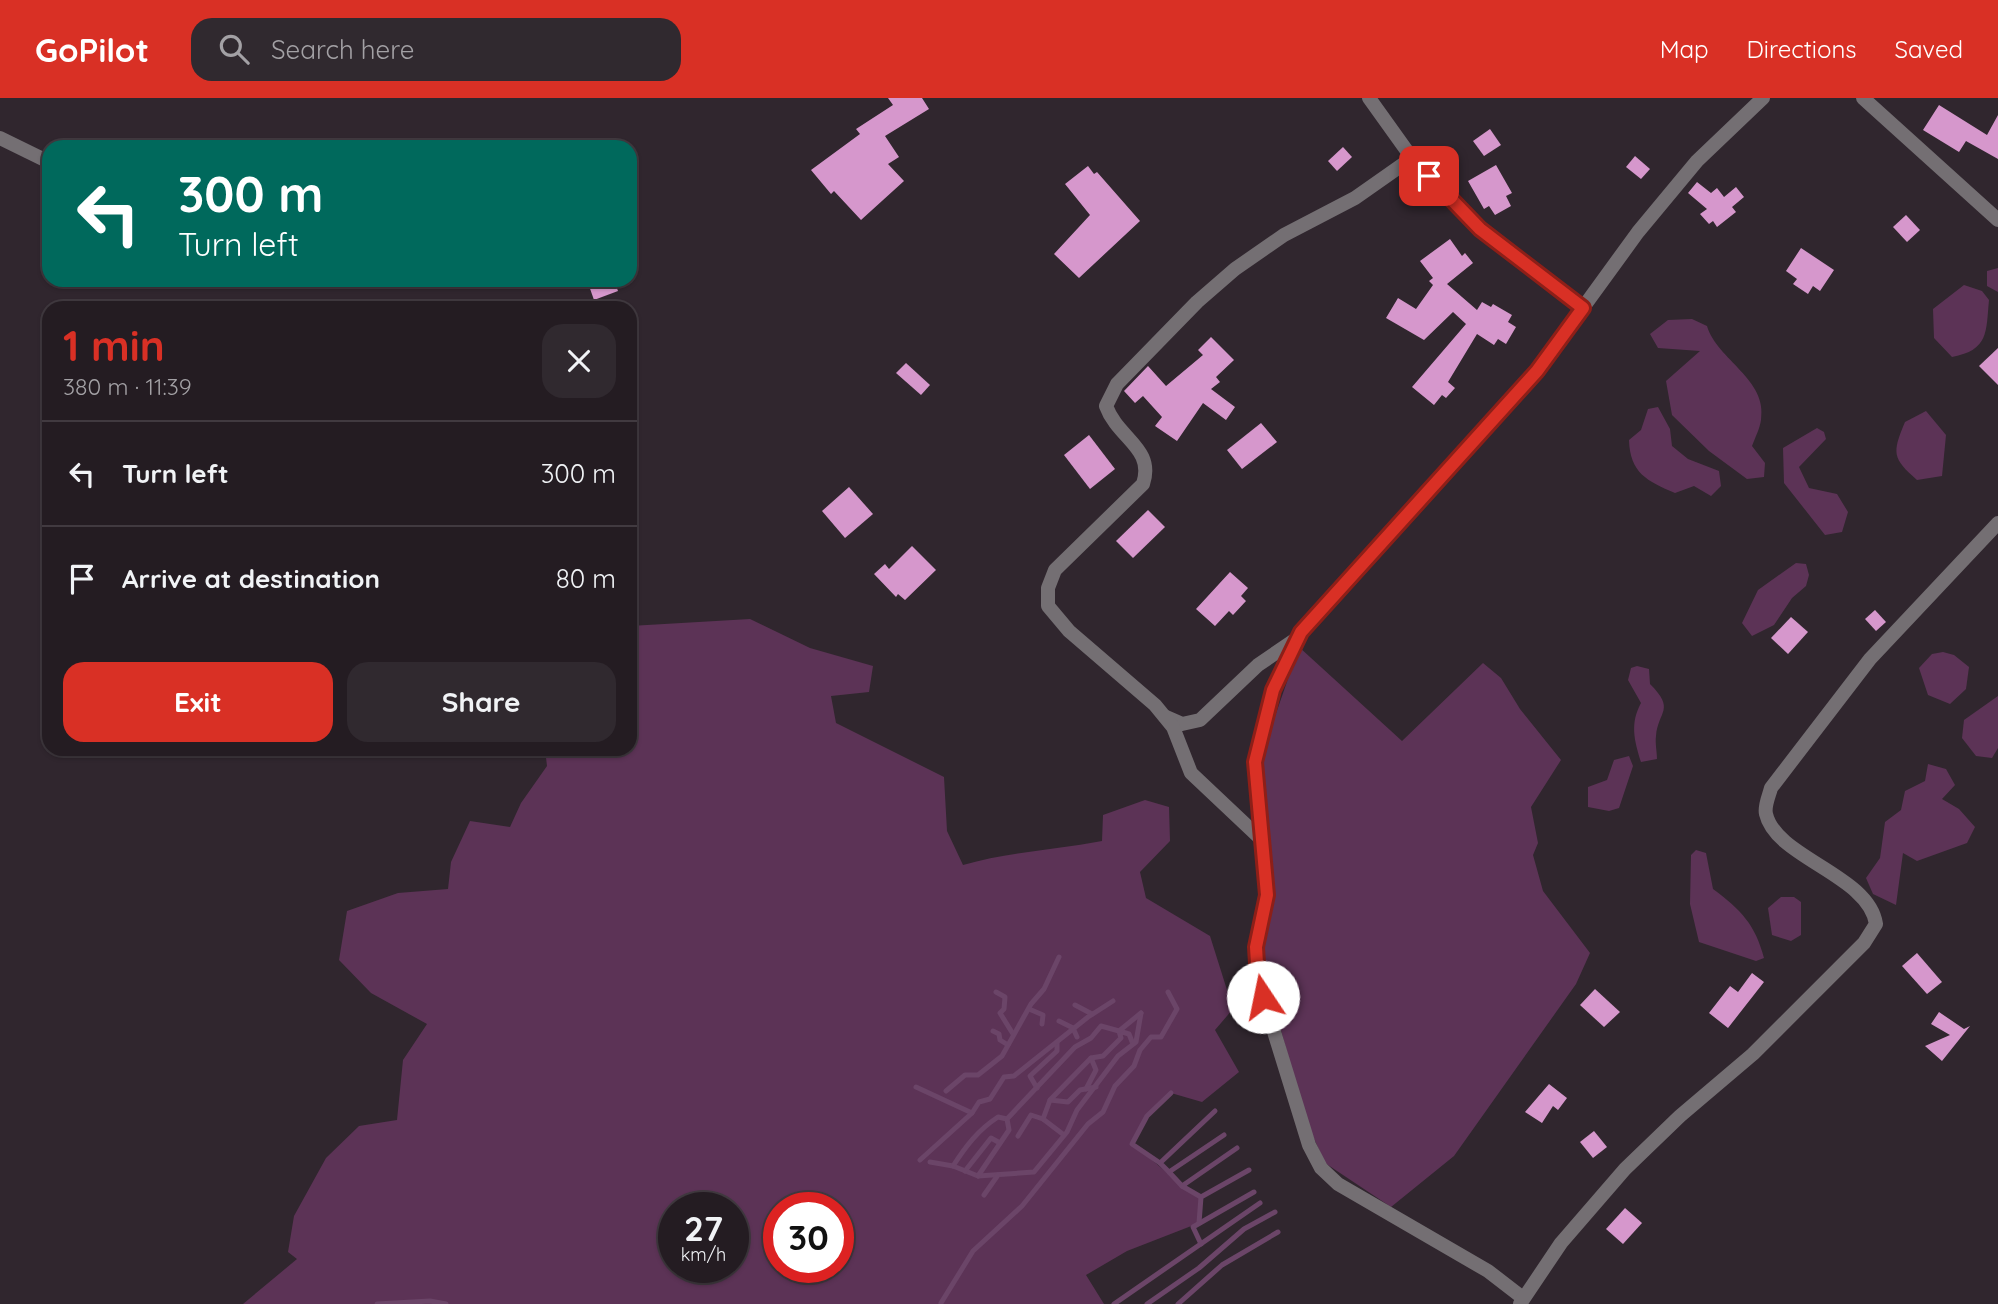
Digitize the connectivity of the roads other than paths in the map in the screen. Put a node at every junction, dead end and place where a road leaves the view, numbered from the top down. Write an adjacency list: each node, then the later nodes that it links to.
1 (1368, 98): 5 (street)
2 (1763, 98): 8 (street)
3 (1863, 98): 7 (street)
4 (0, 138): 6 (street)
5 (1412, 158): 8 (street); 11 (street)
6 (42, 159)
7 (1998, 220)
8 (1583, 308): 10 (street)
9 (1998, 523): 13 (street)
10 (1298, 637): 11 (street); 12 (street)
11 (1165, 717): 12 (street)
12 (1262, 841): 13 (street)
13 (1522, 1301)

